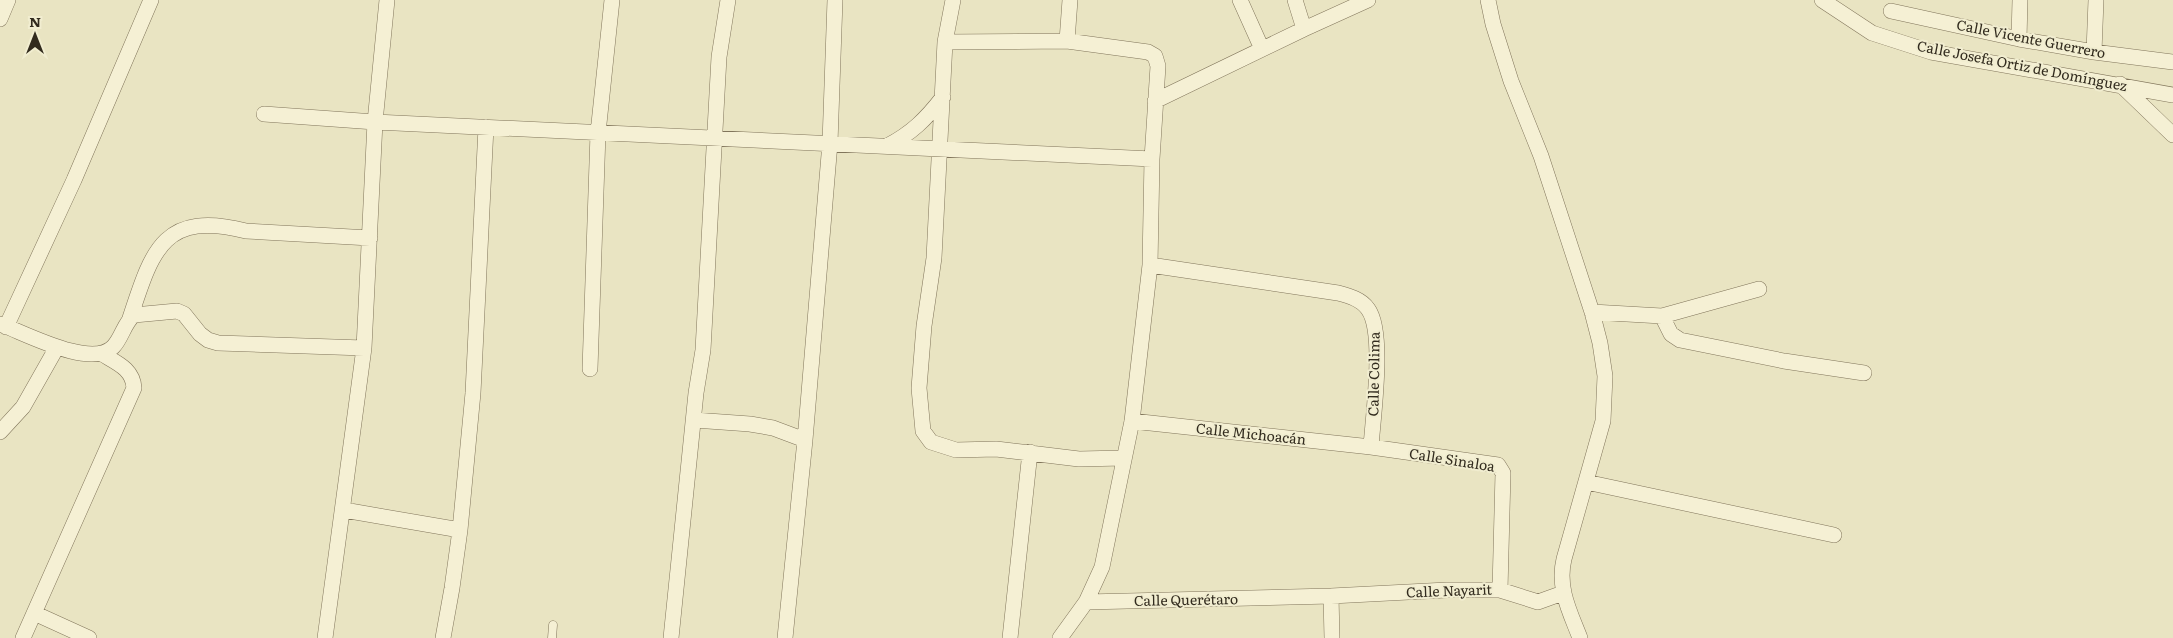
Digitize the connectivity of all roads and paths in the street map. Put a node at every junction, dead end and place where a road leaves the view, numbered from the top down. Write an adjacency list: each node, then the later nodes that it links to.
1 (8, 0): 17 (street)
2 (151, 0): 45 (street)
3 (387, 0): 30 (street)
4 (612, 0): 32 (street)
5 (728, 0): 34 (street)
6 (835, 0): 35 (street)
7 (953, 0): 21 (street)
8 (1070, 0): 20 (street)
9 (1240, 0): 22 (street)
10 (1295, 0): 18 (street)
11 (1368, 0): 18 (street)
12 (1488, 0): 42 (street)
13 (1822, 0): 25 (street, Calle Josefa Ortiz de Domínguez)
14 (2020, 0): 19 (street)
15 (2096, 0): 23 (street)
16 (1891, 11): 19 (street, Calle Vicente Guerrero)
17 (0, 19)
18 (1304, 29): 22 (street)
19 (2019, 39): 23 (street, Calle Vicente Guerrero)
20 (1067, 41): 21 (street); 28 (street)
21 (945, 42): 27 (street)
22 (1262, 49): 28 (street)
23 (2094, 52): 24 (street, Calle Vicente Guerrero)
24 (2173, 62)
25 (2120, 84): 26 (street, Calle Josefa Ortiz de Domínguez); 33 (street)
26 (2173, 95)
27 (943, 97): 36 (street); 37 (street)
28 (1156, 102): 38 (street)
29 (264, 114): 30 (street)
30 (375, 122): 31 (street); 39 (street)
31 (486, 128): 32 (street); 60 (street)
32 (598, 134): 34 (street); 49 (street)
33 (2173, 135)
34 (714, 139): 35 (street); 51 (street)
35 (830, 143): 36 (street); 54 (street)
36 (887, 146): 37 (street)
37 (941, 150): 38 (street); 56 (street)
38 (1152, 159): 40 (street)
39 (370, 238): 44 (street); 47 (street)
40 (1150, 265): 52 (street); 55 (street, Calle Colima)
41 (1760, 288): 43 (street)
42 (1592, 312): 43 (street); 58 (street)
43 (1662, 316): 50 (street)
44 (130, 318): 47 (street); 48 (street)
45 (3, 325): 46 (street)
46 (57, 347): 48 (street); 53 (street)
47 (364, 348): 59 (street)
48 (102, 354): 66 (street)
49 (590, 369)
50 (1864, 373)
51 (694, 420): 54 (street); 73 (street)
52 (1132, 421): 55 (street, Calle Michoacán); 57 (street)
53 (0, 432)
54 (805, 440): 74 (street)
55 (1371, 447): 62 (street, Calle Sinaloa)
56 (1030, 452): 57 (street); 75 (street)
57 (1124, 458): 65 (street)
58 (1586, 482): 61 (street); 63 (street)
59 (344, 510): 60 (street); 70 (street)
60 (460, 530): 71 (street)
61 (1834, 535)
62 (1500, 590): 63 (street, Calle Nayarit); 64 (street, Calle Nayarit)
63 (1560, 594): 78 (street)
64 (1331, 596): 65 (street, Calle Querétaro); 77 (street)
65 (1086, 602): 76 (street)
66 (34, 613): 68 (street); 69 (street)
67 (553, 625): 72 (lane)
68 (23, 638)
69 (90, 638)
70 (325, 638)
71 (443, 638)
72 (552, 638)
73 (671, 638)
74 (785, 638)
75 (1010, 638)
76 (1060, 638)
77 (1332, 638)
78 (1580, 638)

